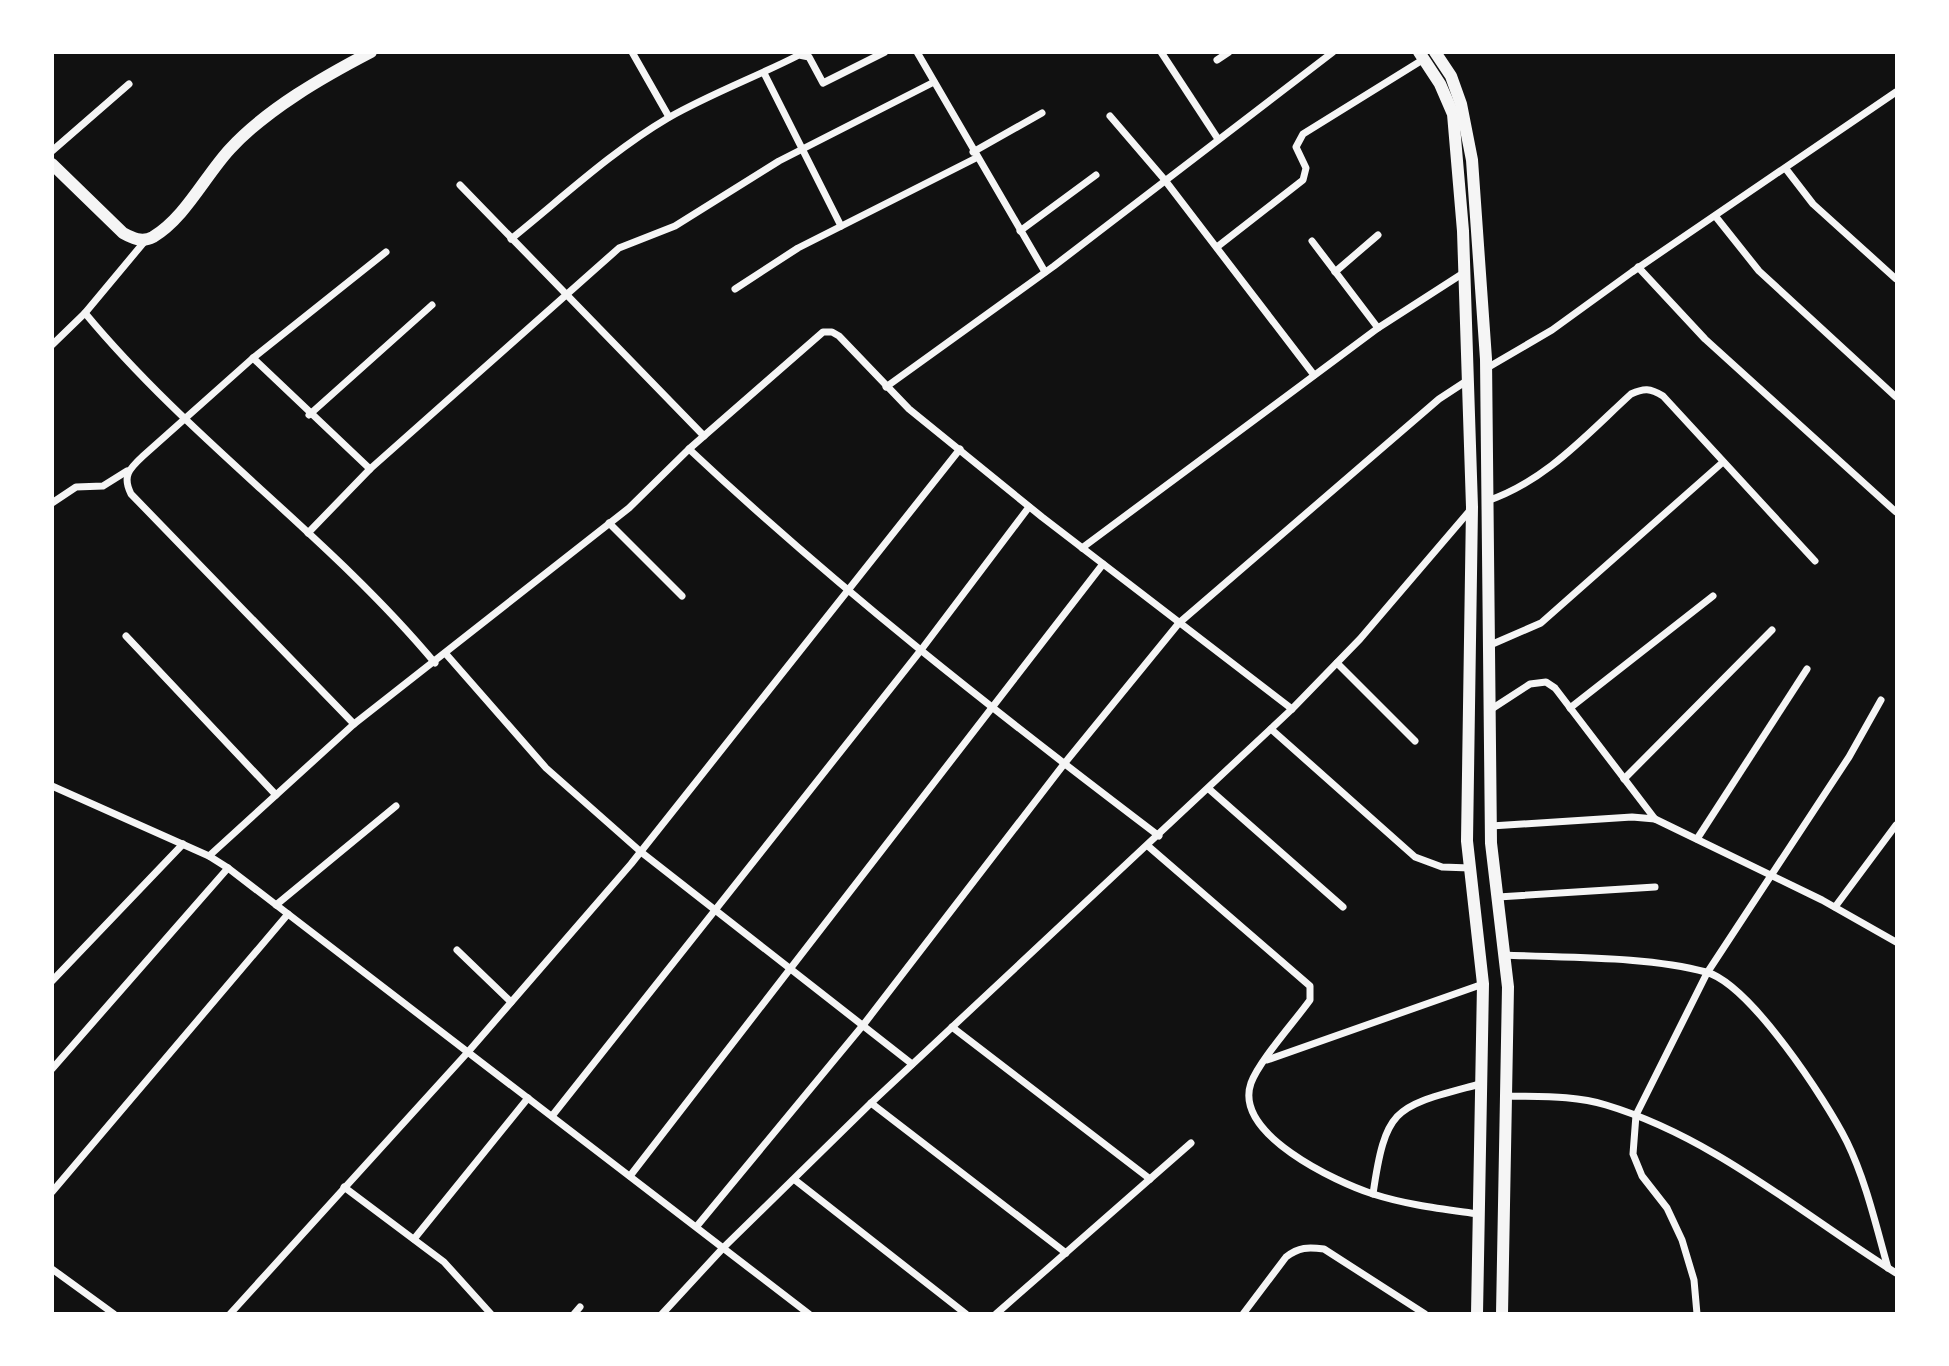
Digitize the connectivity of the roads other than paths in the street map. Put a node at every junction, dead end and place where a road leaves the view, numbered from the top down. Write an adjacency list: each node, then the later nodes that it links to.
1 (371, 52): 30 (main road)
2 (632, 52): 16 (street)
3 (885, 52): 10 (street)
4 (917, 52): 11 (street)
5 (1161, 52): 17 (street)
6 (1229, 52): 9 (street)
7 (1333, 52): 17 (street)
8 (1426, 55): 33 (street); 38 (main road); 47 (main road)
9 (1217, 60)
10 (764, 73): 16 (street); 18 (street)
11 (934, 82): 18 (street); 20 (street)
12 (130, 85): 19 (street)
13 (1896, 92): 22 (street)
14 (1042, 113): 20 (street)
15 (1110, 116): 24 (street)
16 (669, 117): 31 (street)
17 (1218, 139): 24 (street)
18 (802, 149): 27 (street); 41 (street)
19 (52, 151)
20 (974, 155): 27 (street); 28 (street)
21 (52, 164): 30 (main road)
22 (1786, 169): 26 (street); 39 (street)
23 (1097, 175): 28 (street)
24 (1164, 179): 33 (street); 36 (street)
25 (460, 186): 31 (street)
26 (1716, 217): 35 (street); 51 (street)
27 (841, 226): 40 (street)
28 (1020, 231): 36 (street)
29 (1378, 236): 37 (street)
30 (146, 239): 43 (street)
31 (512, 239): 41 (street)
32 (1312, 242): 37 (street)
33 (1217, 247): 48 (street)
34 (386, 252): 46 (street)
35 (1638, 267): 47 (street); 64 (street)
36 (1045, 272): 50 (street)
37 (1335, 272): 44 (street)
38 (1465, 272): 44 (street); 49 (main road)
39 (1896, 279)
40 (735, 289)
41 (565, 296): 54 (street); 58 (street)
42 (432, 304): 52 (street)
43 (85, 313): 45 (street); 53 (street)
44 (1378, 328): 48 (street)
45 (52, 345)
46 (253, 358): 52 (street); 53 (street)
47 (1486, 368): 60 (main road)
48 (1314, 375): 67 (street)
49 (1468, 380): 63 (main road); 73 (street)
50 (886, 387): 54 (street); 56 (street)
51 (1896, 397)
52 (309, 415): 58 (street)
53 (185, 421): 59 (street); 66 (street)
54 (704, 436): 55 (street)
55 (689, 449): 65 (street); 70 (street)
56 (960, 449): 62 (street); 70 (street)
57 (1723, 462): 60 (street); 68 (street); 76 (street)
58 (370, 469): 66 (street)
59 (127, 471): 61 (street); 87 (street)
60 (1487, 501): 76 (main road)
61 (52, 503)
62 (1029, 507): 67 (street); 77 (street)
63 (1472, 507): 80 (street); 105 (main road)
64 (1896, 512)
65 (609, 523): 71 (street); 78 (street)
66 (308, 533): 79 (street)
67 (1082, 548): 69 (street)
68 (1815, 561)
69 (1103, 564): 73 (street); 83 (street)
70 (846, 590): 77 (street); 103 (street)
71 (682, 596)
72 (1713, 596): 84 (street)
73 (1179, 623): 85 (street); 90 (street)
74 (1772, 630): 91 (street)
75 (126, 636): 94 (street)
76 (1489, 646): 86 (main road)
77 (921, 650): 83 (street); 113 (street)
78 (446, 654): 79 (street); 103 (street)
79 (435, 663): 87 (street)
80 (1337, 663): 85 (street); 89 (street)
81 (1807, 669): 100 (street)
82 (1881, 700): 107 (street)
83 (993, 708): 90 (street); 118 (street)
84 (1570, 708): 86 (street); 91 (street)
85 (1292, 709): 88 (street)
86 (1489, 711): 98 (main road)
87 (354, 724): 94 (street)
88 (1271, 729): 93 (street); 105 (street)
89 (1415, 741)
90 (1064, 764): 99 (street); 123 (street)
91 (1624, 779): 96 (street)
92 (52, 786): 101 (street)
93 (1209, 789): 99 (street); 111 (street)
94 (276, 795): 104 (street)
95 (396, 806): 110 (street)
96 (1655, 820): 98 (street); 100 (street)
97 (1896, 825): 112 (street)
98 (1491, 826): 109 (main road)
99 (1158, 836): 102 (street)
100 (1698, 839): 107 (street)
101 (183, 844): 104 (street); 120 (street)
102 (1148, 846): 124 (street); 126 (street)
103 (641, 852): 113 (street); 122 (street)
104 (209, 856): 106 (street)
105 (1470, 868): 121 (main road)
106 (228, 869): 110 (street); 128 (street)
107 (1773, 876): 112 (street); 119 (street)
108 (1655, 887): 109 (street)
109 (1497, 897): 117 (main road)
110 (276, 905): 114 (street)
111 (1343, 907)
112 (1835, 907): 115 (street)
113 (715, 911): 118 (street); 134 (street)
114 (288, 914): 125 (street); 140 (street)
115 (1896, 942)
116 (457, 950): 122 (street)
117 (1504, 955): 119 (street); 130 (main road)
118 (789, 968): 123 (street); 136 (street)
119 (1707, 972): 133 (street); 147 (street)
120 (52, 981)
121 (1483, 984): 126 (street); 129 (main road)
122 (512, 1002): 125 (street)
123 (864, 1024): 127 (street); 143 (street)
124 (952, 1027): 127 (street); 137 (street)
125 (468, 1052): 131 (street); 139 (street)
126 (1267, 1060): 141 (street)
127 (912, 1064): 132 (street)
128 (52, 1069)
129 (1480, 1084): 141 (street); 142 (main road)
130 (1504, 1096): 133 (street); 162 (main road)
131 (528, 1098): 134 (street); 144 (street)
132 (871, 1103): 138 (street); 146 (street)
133 (1636, 1115): 147 (street); 163 (street)
134 (552, 1116): 136 (street)
135 (1191, 1143): 137 (street)
136 (630, 1176): 143 (street)
137 (1150, 1179): 146 (street)
138 (795, 1180): 145 (street); 157 (street)
139 (344, 1187): 144 (street); 152 (street)
140 (52, 1192)
141 (1373, 1194): 142 (street)
142 (1478, 1214): 161 (main road)
143 (697, 1226): 145 (street)
144 (414, 1239): 153 (street)
145 (723, 1248): 155 (street); 156 (street)
146 (1066, 1253): 158 (street)
147 (1888, 1268): 149 (street)
148 (52, 1269): 151 (street)
149 (1896, 1273)
150 (580, 1307): 154 (street)
151 (114, 1314)
152 (230, 1314)
153 (492, 1314)
154 (574, 1314)
155 (662, 1314)
156 (809, 1314)
157 (967, 1314)
158 (996, 1314)
159 (1243, 1314): 160 (street)
160 (1425, 1314)
161 (1477, 1314)
162 (1502, 1314)
163 (1697, 1314)

